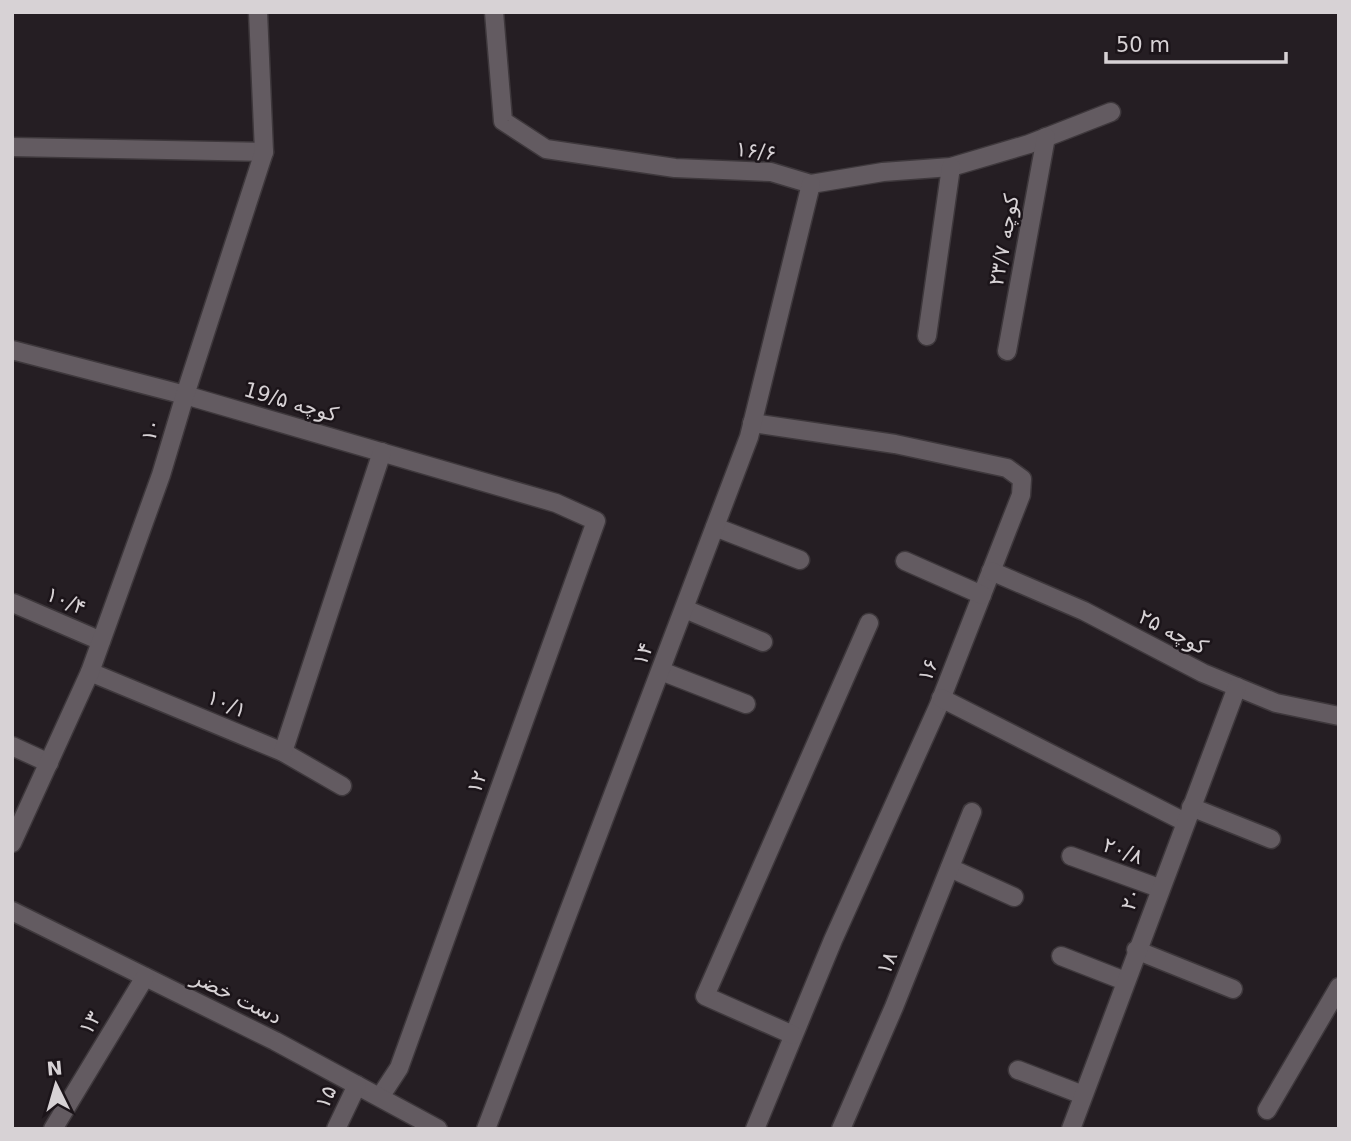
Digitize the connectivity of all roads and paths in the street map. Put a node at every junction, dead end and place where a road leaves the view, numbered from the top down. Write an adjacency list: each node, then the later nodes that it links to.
1 (258, 12): 6 (street, ۱۰)
2 (494, 12): 8 (street, ۱۶/۶)
3 (1111, 113): 4 (street, ۱۶/۶)
4 (1046, 137): 7 (street, ۱۶/۶); 11 (street, کوچه ۲۳/۷)
5 (12, 147): 6 (street)
6 (264, 152): 12 (street, ۱۰)
7 (951, 167): 8 (street, ۱۶/۶); 9 (street)
8 (811, 184): 13 (street, ۱۴)
9 (927, 336)
10 (12, 350): 12 (street, کوچه 19/۵)
11 (1007, 351)
12 (185, 395): 14 (street, کوچه 19/۵); 24 (street, ۱۰)
13 (752, 423): 16 (street, ۱۴); 19 (street, ۱۶)
14 (382, 452): 15 (street, کوچه 19/۵); 33 (street)
15 (556, 503): 55 (street, ۱۲)
16 (715, 527): 17 (street); 22 (street, ۱۴)
17 (800, 560)
18 (905, 561): 20 (street)
19 (991, 571): 20 (street, ۱۶); 28 (street, کوچه ۲۵)
20 (982, 595): 29 (street, ۱۶)
21 (13, 603): 24 (street, ۱۰/۴)
22 (685, 609): 25 (street); 26 (street, ۱۴)
23 (869, 624): 51 (street)
24 (101, 641): 27 (street, ۱۰)
25 (763, 642)
26 (661, 671): 30 (street); 60 (street, ۱۴)
27 (90, 672): 33 (street, ۱۰/۱); 34 (street, ۱۰)
28 (1237, 687): 31 (street, کوچه ۲۵); 37 (street, ۲۰)
29 (941, 698): 37 (street); 51 (street, ۱۶)
30 (746, 704)
31 (1339, 716)
32 (12, 746): 34 (street)
33 (283, 752): 35 (street, ۱۰/۱)
34 (49, 763): 39 (street, ۱۰)
35 (342, 786)
36 (972, 812): 41 (street, ۱۸)
37 (1188, 814): 38 (street); 42 (street, ۲۰)
38 (1271, 839)
39 (12, 843)
40 (1070, 856): 42 (street, ۲۰/۸)
41 (950, 868): 43 (street); 62 (street, ۱۸)
42 (1159, 888): 45 (street, ۲۰)
43 (1014, 897)
44 (12, 911): 47 (street, دست خضر)
45 (1136, 950): 48 (street, ۲۰); 50 (street)
46 (1061, 956): 48 (street)
47 (145, 977): 53 (street, دست خضر); 57 (street, ۱۳)
48 (1125, 981): 54 (street, ۲۰)
49 (1339, 987): 56 (street)
50 (1233, 989)
51 (793, 1035): 61 (street, ۱۶)
52 (1018, 1069): 54 (street)
53 (357, 1085): 55 (street, دست خضر); 58 (street, ۱۵)
54 (1083, 1095): 63 (street, ۲۰)
55 (380, 1097): 59 (street, دست خضر)
56 (1267, 1110)
57 (53, 1129)
58 (336, 1129)
59 (438, 1129)
60 (486, 1129)
61 (755, 1129)
62 (841, 1129)
63 (1071, 1129)

